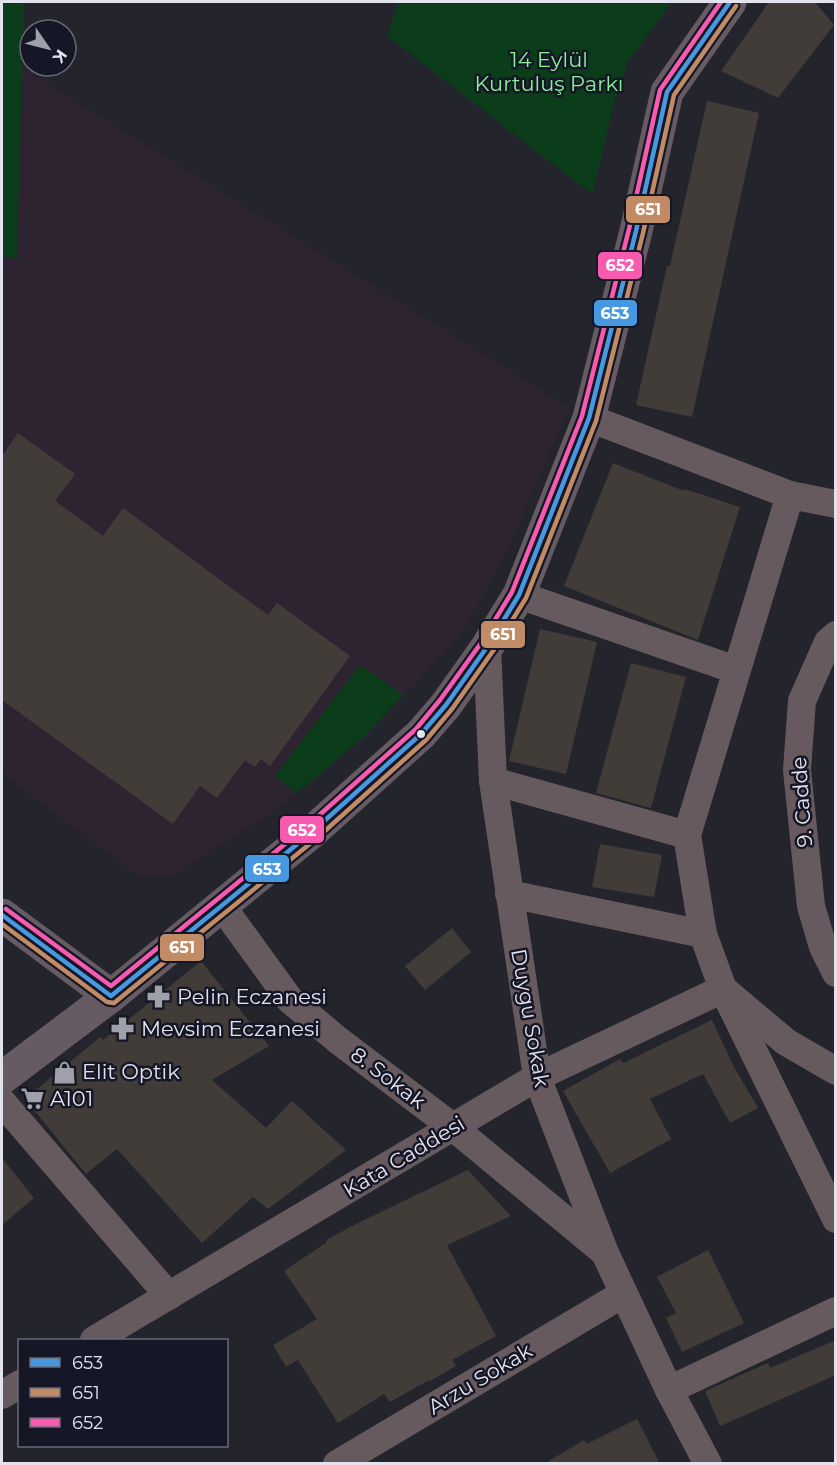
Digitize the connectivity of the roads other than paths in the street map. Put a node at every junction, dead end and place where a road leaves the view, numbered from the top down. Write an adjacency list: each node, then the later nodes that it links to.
1 (730, 2): 2 (main road)
2 (589, 418): 3 (street); 5 (main road)
3 (790, 495): 4 (street); 8 (street)
4 (836, 504)
5 (519, 595): 7 (main road); 8 (street)
6 (836, 635): 15 (street, 9. Cadde)
7 (488, 647): 9 (street, Duygu Sokak); 12 (main road)
8 (736, 670): 10 (street)
9 (493, 781): 10 (street); 11 (street, Duygu Sokak)
10 (687, 834): 14 (street)
11 (509, 894): 14 (street); 19 (street, Duygu Sokak)
12 (221, 905): 17 (main road); 22 (street, 8. Sokak)
13 (2, 915): 17 (main road)
14 (704, 934): 16 (street)
15 (836, 974)
16 (723, 989): 18 (street); 19 (street, Kata Caddesi); 23 (street)
17 (111, 996): 20 (main road)
18 (836, 1071)
19 (537, 1077): 22 (street, Kata Caddesi); 24 (street, Duygu Sokak)
20 (2, 1078)
21 (2, 1102): 26 (street)
22 (454, 1128): 24 (street, 8. Sokak); 26 (street, Kata Caddesi)
23 (836, 1219)
24 (605, 1253): 25 (street, Duygu Sokak)
25 (623, 1294): 30 (street, Duygu Sokak); 32 (street, Arzu Sokak)
26 (169, 1296): 28 (street, Kata Caddesi)
27 (836, 1311): 30 (street)
28 (97, 1339)
29 (18, 1385): 31 (street)
30 (669, 1390): 33 (street, Duygu Sokak)
31 (2, 1395)
32 (337, 1464)
33 (708, 1464)

